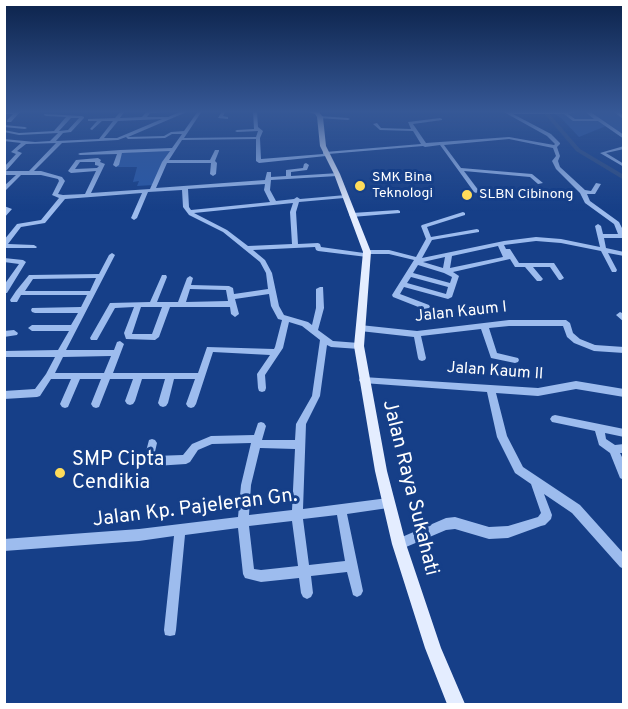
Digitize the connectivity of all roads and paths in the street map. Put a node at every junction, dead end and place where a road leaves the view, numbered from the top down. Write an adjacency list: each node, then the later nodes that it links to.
1 (23, 144): 31 (street)
2 (58, 144): 33 (street)
3 (87, 144): 19 (street)
4 (177, 144): 16 (street)
5 (258, 144): 20 (street)
6 (324, 144): 20 (main road)
7 (450, 144): 11 (street)
8 (541, 144): 13 (street)
9 (558, 144): 13 (street)
10 (150, 145): 15 (street)
11 (441, 145): 12 (street); 28 (street)
12 (425, 146): 20 (street)
13 (555, 147): 47 (street)
14 (624, 147): 26 (street)
15 (159, 149): 16 (street); 17 (street)
16 (174, 149): 23 (street)
17 (120, 151): 19 (street); 24 (street)
18 (217, 151): 22 (street)
19 (80, 154): 21 (street)
20 (326, 154): 35 (main road)
21 (78, 161): 27 (street); 29 (street)
22 (212, 161): 23 (street); 34 (street)
23 (165, 162): 45 (street)
24 (116, 165)
25 (306, 165): 40 (street)
26 (624, 166)
27 (99, 169): 30 (street); 38 (street)
28 (462, 169): 41 (street); 46 (street)
29 (71, 171): 30 (street); 36 (street)
30 (86, 171): 38 (street)
31 (4, 172): 32 (street)
32 (20, 173): 33 (street); 44 (street)
33 (30, 173): 36 (street)
34 (213, 174)
35 (337, 174): 40 (street); 49 (main road)
36 (50, 175): 50 (street)
37 (106, 175): 38 (street)
38 (95, 176): 48 (street)
39 (268, 178): 40 (street); 43 (street); 52 (street)
40 (289, 178)
41 (540, 183)
42 (597, 184): 47 (street)
43 (185, 188): 45 (street); 54 (street)
44 (5, 190)
45 (150, 190): 48 (street); 59 (street)
46 (476, 191)
47 (583, 192): 60 (street)
48 (87, 196): 50 (street)
49 (344, 196): 51 (street); 57 (main road)
50 (63, 197): 66 (street)
51 (297, 199): 52 (street); 68 (street)
52 (273, 202): 54 (street)
53 (4, 208): 58 (street)
54 (189, 212): 70 (street)
55 (398, 212): 57 (street)
56 (463, 214): 65 (street)
57 (352, 215): 72 (main road)
58 (4, 216)
59 (134, 218)
60 (621, 224): 64 (street)
61 (598, 226): 63 (street)
62 (477, 231): 65 (street)
63 (601, 236): 64 (street); 71 (street)
64 (623, 236)
65 (429, 239): 77 (street)
66 (6, 243): 69 (street)
67 (502, 243): 71 (street); 73 (street); 78 (street); 80 (street)
68 (295, 245): 70 (street); 72 (street)
69 (34, 247)
70 (247, 248): 94 (street)
71 (604, 252): 74 (street); 79 (street)
72 (367, 253): 77 (street); 111 (main road, Jalan Raya Sukahati)
73 (449, 254): 77 (street); 80 (street)
74 (624, 254)
75 (112, 255): 84 (street)
76 (4, 260): 82 (street)
77 (416, 261): 80 (street); 83 (street)
78 (528, 266): 87 (street); 88 (street)
79 (614, 270)
80 (446, 272): 90 (street)
81 (4, 274): 82 (street)
82 (15, 274): 93 (street)
83 (409, 274): 89 (street); 90 (street)
84 (100, 276): 95 (street); 96 (street)
85 (164, 277): 100 (street)
86 (190, 278): 91 (street)
87 (561, 278)
88 (538, 279)
89 (402, 284): 90 (street); 103 (street)
90 (453, 286)
91 (188, 287): 98 (street); 102 (street)
92 (320, 289): 112 (street)
93 (4, 291)
94 (273, 291): 98 (street); 107 (street)
95 (19, 293): 96 (street); 97 (street)
96 (91, 293): 105 (street)
97 (14, 300)
98 (231, 300): 102 (street); 106 (street)
99 (139, 304): 100 (street); 101 (street); 114 (street)
100 (152, 305): 101 (street)
101 (167, 305): 102 (street)
102 (181, 305)
103 (426, 307)
104 (35, 310): 105 (street)
105 (81, 310): 110 (street)
106 (235, 314)
107 (286, 320): 112 (street); 119 (street)
108 (484, 326): 113 (street, Jalan Kaum I); 118 (street, Jalan Kaum I); 124 (street)
109 (32, 328): 110 (street)
110 (71, 328): 120 (street)
111 (360, 328): 113 (street, Jalan Kaum I); 117 (main road, Jalan Raya Sukahati)
112 (314, 331): 115 (street)
113 (417, 334): 123 (street)
114 (94, 338)
115 (323, 341): 117 (street); 147 (street)
116 (120, 344): 121 (street)
117 (359, 346): 131 (main road, Jalan Raya Sukahati)
118 (624, 350)
119 (278, 352): 130 (street); 132 (street)
120 (60, 353): 121 (street); 122 (street); 127 (street)
121 (116, 353): 129 (street)
122 (4, 354)
123 (422, 358)
124 (514, 360)
125 (139, 375): 126 (street); 129 (street); 136 (street)
126 (171, 375): 130 (street); 137 (street)
127 (49, 376): 128 (street); 135 (street)
128 (77, 376): 129 (street); 138 (street)
129 (107, 376): 139 (street)
130 (199, 376): 140 (street)
131 (363, 380): 133 (street, Jalan Kaum II); 151 (main road, Jalan Raya Sukahati)
132 (262, 388)
133 (490, 388): 134 (street, Jalan Kaum II); 150 (street)
134 (624, 393)
135 (4, 395)
136 (130, 401)
137 (163, 403)
138 (65, 404)
139 (96, 404)
140 (191, 404)
141 (555, 419): 143 (street)
142 (261, 426): 145 (street)
143 (599, 429): 144 (street); 148 (street)
144 (623, 433)
145 (257, 442): 146 (street); 147 (street); 154 (street)
146 (152, 443)
147 (300, 445): 153 (street)
148 (619, 449): 149 (street)
149 (624, 475)
150 (536, 484): 156 (street); 158 (street)
151 (388, 503): 152 (street, Jalan Kp. Pajeleran Gn.); 156 (main road, Jalan Raya Sukahati)
152 (341, 510): 153 (street, Jalan Kp. Pajeleran Gn.); 159 (street)
153 (297, 515): 154 (street, Jalan Kp. Pajeleran Gn.); 160 (street)
154 (243, 521): 155 (street, Jalan Kp. Pajeleran Gn.); 160 (street)
155 (180, 529): 157 (street, Jalan Kp. Pajeleran Gn.); 163 (street)
156 (399, 544): 164 (main road, Jalan Raya Sukahati)
157 (6, 548)
158 (624, 563)
159 (351, 566): 160 (street); 161 (street)
160 (304, 570): 162 (street)
161 (357, 591)
162 (307, 592)
163 (170, 630)
164 (456, 705)

